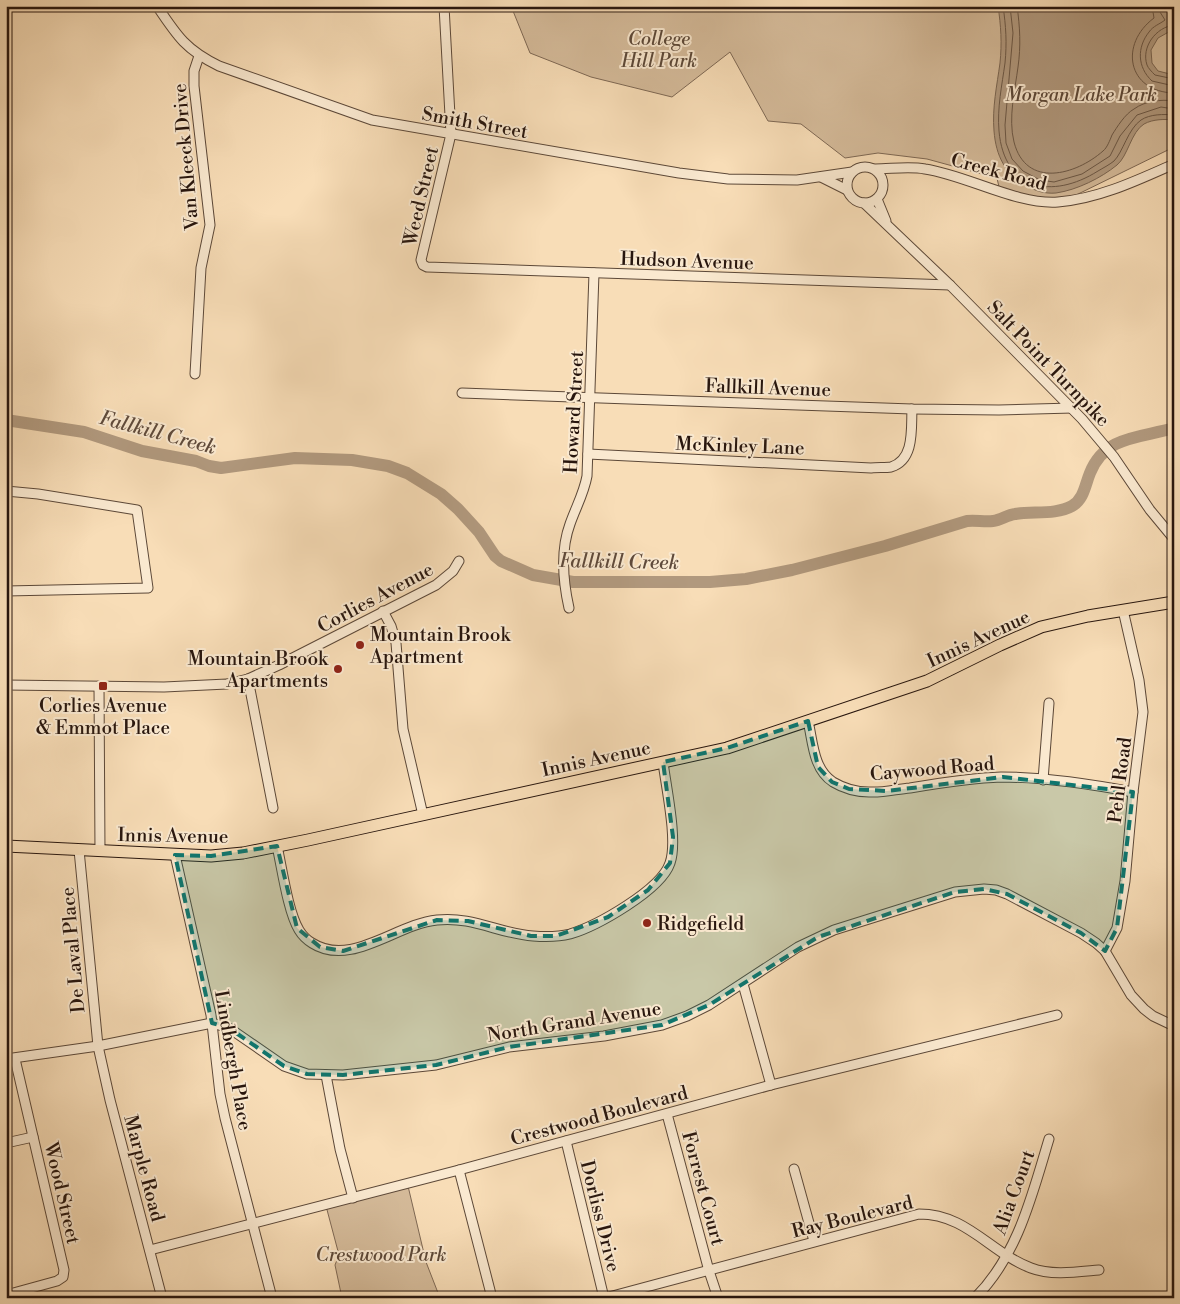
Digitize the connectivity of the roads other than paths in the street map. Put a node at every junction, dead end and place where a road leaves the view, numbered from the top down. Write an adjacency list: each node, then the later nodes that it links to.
1 (157, 6): 3 (street, Smith Street)
2 (444, 6): 4 (street, Weed Street)
3 (199, 56): 4 (street, Smith Street); 18 (street, Van Kleeck Drive)
4 (451, 134): 9 (street, Smith Street); 15 (street, Weed Street)
5 (1174, 164): 7 (street, Creek Road)
6 (875, 169): 7 (street, Creek Road); 8 (street); 10 (street)
7 (899, 169): 10 (street)
8 (852, 172): 9 (street, Smith Street); 11 (street)
9 (821, 177): 11 (street)
10 (883, 183): 12 (street)
11 (847, 190): 13 (street)
12 (877, 199): 13 (street); 14 (street, Salt Point Turnpike)
13 (864, 204): 14 (street, Salt Point Turnpike)
14 (887, 224): 17 (street, Salt Point Turnpike)
15 (423, 265): 16 (street, Hudson Avenue)
16 (594, 273): 17 (street, Hudson Avenue); 20 (street, Howard Street)
17 (950, 285): 21 (street, Salt Point Turnpike)
18 (195, 374)
19 (462, 393): 20 (street, Fallkill Avenue)
20 (591, 397): 22 (street, Fallkill Avenue); 23 (street, Howard Street)
21 (1073, 408): 22 (street, Fallkill Avenue); 25 (street, Salt Point Turnpike)
22 (912, 409): 23 (street, McKinley Lane)
23 (588, 454): 29 (street, Howard Street)
24 (6, 491): 27 (street)
25 (1174, 539)
26 (459, 561): 31 (street, Corlies Avenue)
27 (6, 591)
28 (1174, 602): 30 (main road, Innis Avenue)
29 (569, 608)
30 (1123, 610): 36 (main road, Innis Avenue); 39 (street, Pehl Road)
31 (383, 611): 32 (street, Corlies Avenue); 41 (street)
32 (248, 679): 34 (street, Corlies Avenue); 40 (street)
33 (6, 685): 34 (street, Corlies Avenue)
34 (99, 686): 45 (street)
35 (1049, 703): 38 (street)
36 (808, 721): 37 (main road, Innis Avenue); 38 (street, Caywood Road)
37 (663, 762): 41 (main road, Innis Avenue); 43 (street)
38 (1043, 780): 39 (street, Caywood Road)
39 (1133, 792): 47 (street, Pehl Road)
40 (273, 808)
41 (423, 815): 43 (main road, Innis Avenue)
42 (6, 846): 44 (main road, Innis Avenue)
43 (277, 846): 46 (main road, Innis Avenue)
44 (79, 850): 45 (main road, Innis Avenue); 52 (street, De Laval Place)
45 (100, 851): 46 (main road, Innis Avenue)
46 (175, 855): 50 (street, Lindbergh Place)
47 (1105, 951): 48 (street, North Grand Avenue); 51 (street, North Grand Avenue)
48 (743, 984): 54 (street, North Grand Avenue); 55 (street)
49 (1057, 1015): 55 (street, Crestwood Boulevard)
50 (212, 1023): 52 (street); 54 (street, North Grand Avenue); 64 (street, Lindbergh Place)
51 (1174, 1026)
52 (98, 1046): 53 (street); 66 (street, Marple Road)
53 (11, 1059): 57 (street, Wood Street)
54 (326, 1075): 63 (street)
55 (771, 1085): 56 (street, Crestwood Boulevard)
56 (668, 1114): 59 (street, Crestwood Boulevard); 69 (street, Forrest Court)
57 (33, 1137): 60 (street); 70 (street, Wood Street)
58 (1049, 1139): 67 (street, Alia Court)
59 (566, 1141): 62 (street, Crestwood Boulevard); 74 (street, Dorliss Drive)
60 (6, 1143)
61 (794, 1168): 65 (street)
62 (459, 1170): 63 (street, Crestwood Boulevard); 73 (street)
63 (353, 1198): 64 (street, Crestwood Boulevard)
64 (253, 1223): 66 (street, Crestwood Boulevard); 72 (street, Lindbergh Place)
65 (814, 1241): 67 (street, Ray Boulevard); 69 (street, Ray Boulevard)
66 (150, 1250): 71 (street, Marple Road)
67 (1007, 1255): 68 (street, Ray Boulevard); 76 (street, Alia Court)
68 (1099, 1270)
69 (709, 1271): 74 (street, Ray Boulevard); 75 (street, Forrest Court)
70 (6, 1295)
71 (162, 1298)
72 (272, 1298)
73 (492, 1298)
74 (604, 1298)
75 (718, 1298)
76 (975, 1298)

